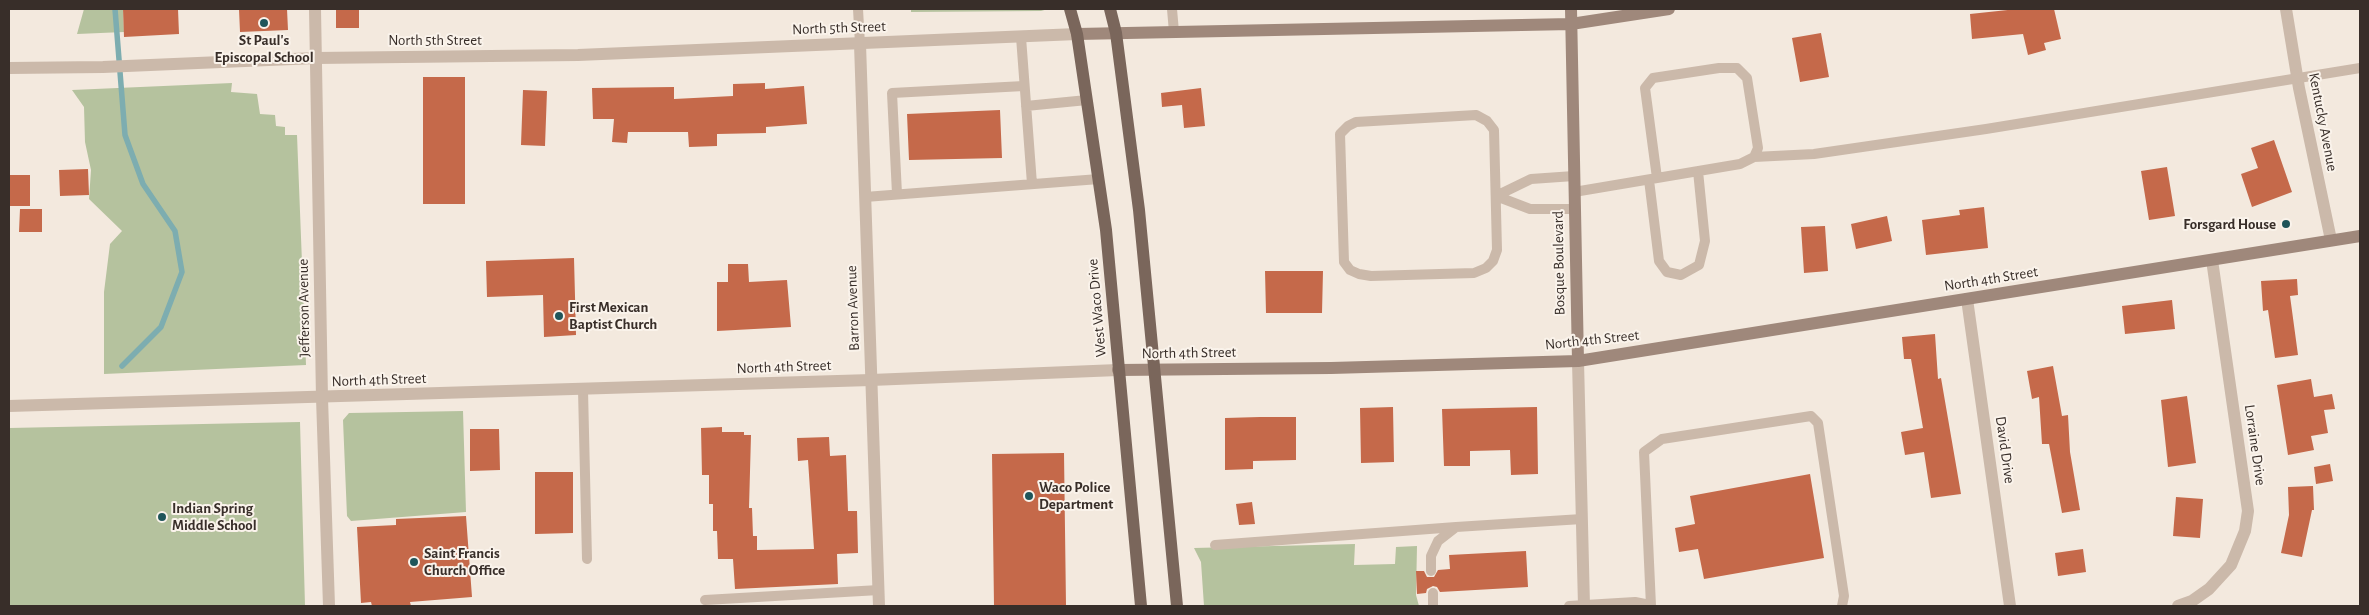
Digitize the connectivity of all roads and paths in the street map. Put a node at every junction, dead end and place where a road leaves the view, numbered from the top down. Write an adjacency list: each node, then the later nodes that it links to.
1 (314, 9): 15 (street, Jefferson Avenue)
2 (858, 9): 14 (lane, Barron Avenue)
3 (1070, 9): 12 (main road, West Waco Drive)
4 (1110, 9): 10 (main road)
5 (1172, 9): 11 (lane)
6 (1571, 9): 9 (main road, Bosque Boulevard)
7 (1669, 9): 9 (main road, North 5th Street)
8 (2286, 9): 18 (street, Kentucky Avenue)
9 (1571, 24): 11 (main road, North 5th Street); 24 (main road, Bosque Boulevard)
10 (1116, 32): 11 (main road, North 5th Street); 12 (main road, North 5th Street); 38 (main road)
11 (1174, 32)
12 (1077, 34): 13 (street, North 5th Street); 20 (main road, West Waco Drive)
13 (1020, 37): 14 (street, North 5th Street); 19 (lane)
14 (860, 44): 15 (street, North 5th Street); 30 (street, Barron Avenue)
15 (316, 58): 16 (street, North 5th Street); 42 (street, Jefferson Avenue)
16 (9, 68)
17 (2360, 68): 18 (lane)
18 (2297, 77): 22 (lane); 34 (street, Kentucky Avenue)
19 (1024, 86): 21 (lane); 29 (lane)
20 (1087, 100): 21 (lane); 25 (main road, West Waco Drive)
21 (1026, 106): 27 (lane)
22 (1754, 157): 23 (lane); 26 (lane)
23 (1698, 171): 26 (lane); 26 (lane)
24 (1574, 176): 28 (main road, Bosque Boulevard); 31 (lane)
25 (1099, 179): 27 (lane); 39 (main road, West Waco Drive)
26 (1653, 179): 28 (lane)
27 (1032, 184): 29 (lane)
28 (1574, 192): 32 (main road, Bosque Boulevard)
29 (897, 194): 30 (lane)
30 (865, 196): 40 (street, Barron Avenue)
31 (1496, 196): 31 (lane); 32 (lane)
32 (1574, 209): 37 (main road, Bosque Boulevard)
33 (2360, 236): 34 (main road, North 4th Street)
34 (2331, 240): 35 (main road, North 4th Street)
35 (2212, 260): 36 (main road, North 4th Street); 62 (street, Lorraine Drive)
36 (1967, 299): 37 (main road, North 4th Street); 61 (street, David Drive)
37 (1578, 362): 38 (main road, North 4th Street); 44 (street, Bosque Boulevard)
38 (1154, 369): 39 (main road, North 4th Street); 55 (main road)
39 (1118, 370): 40 (street, North 4th Street); 54 (main road, West Waco Drive)
40 (871, 380): 41 (street, North 4th Street); 49 (street, Barron Avenue)
41 (583, 390): 42 (street, North 4th Street); 47 (lane)
42 (322, 398): 43 (street, North 4th Street); 52 (street, Jefferson Avenue)
43 (9, 406)
44 (1582, 519): 45 (lane); 58 (street, Bosque Boulevard)
45 (1456, 528): 46 (lane); 48 (lane)
46 (1215, 544)
47 (587, 558)
48 (1431, 570)
49 (879, 590): 51 (lane); 53 (street, Barron Avenue)
50 (1433, 593): 56 (lane)
51 (705, 600)
52 (329, 606)
53 (879, 606)
54 (1141, 606)
55 (1177, 606)
56 (1433, 606)
57 (1569, 606): 58 (lane)
58 (1584, 606): 59 (lane)
59 (1651, 606): 60 (lane)
60 (1842, 606)
61 (2010, 606)
62 (2178, 606)

